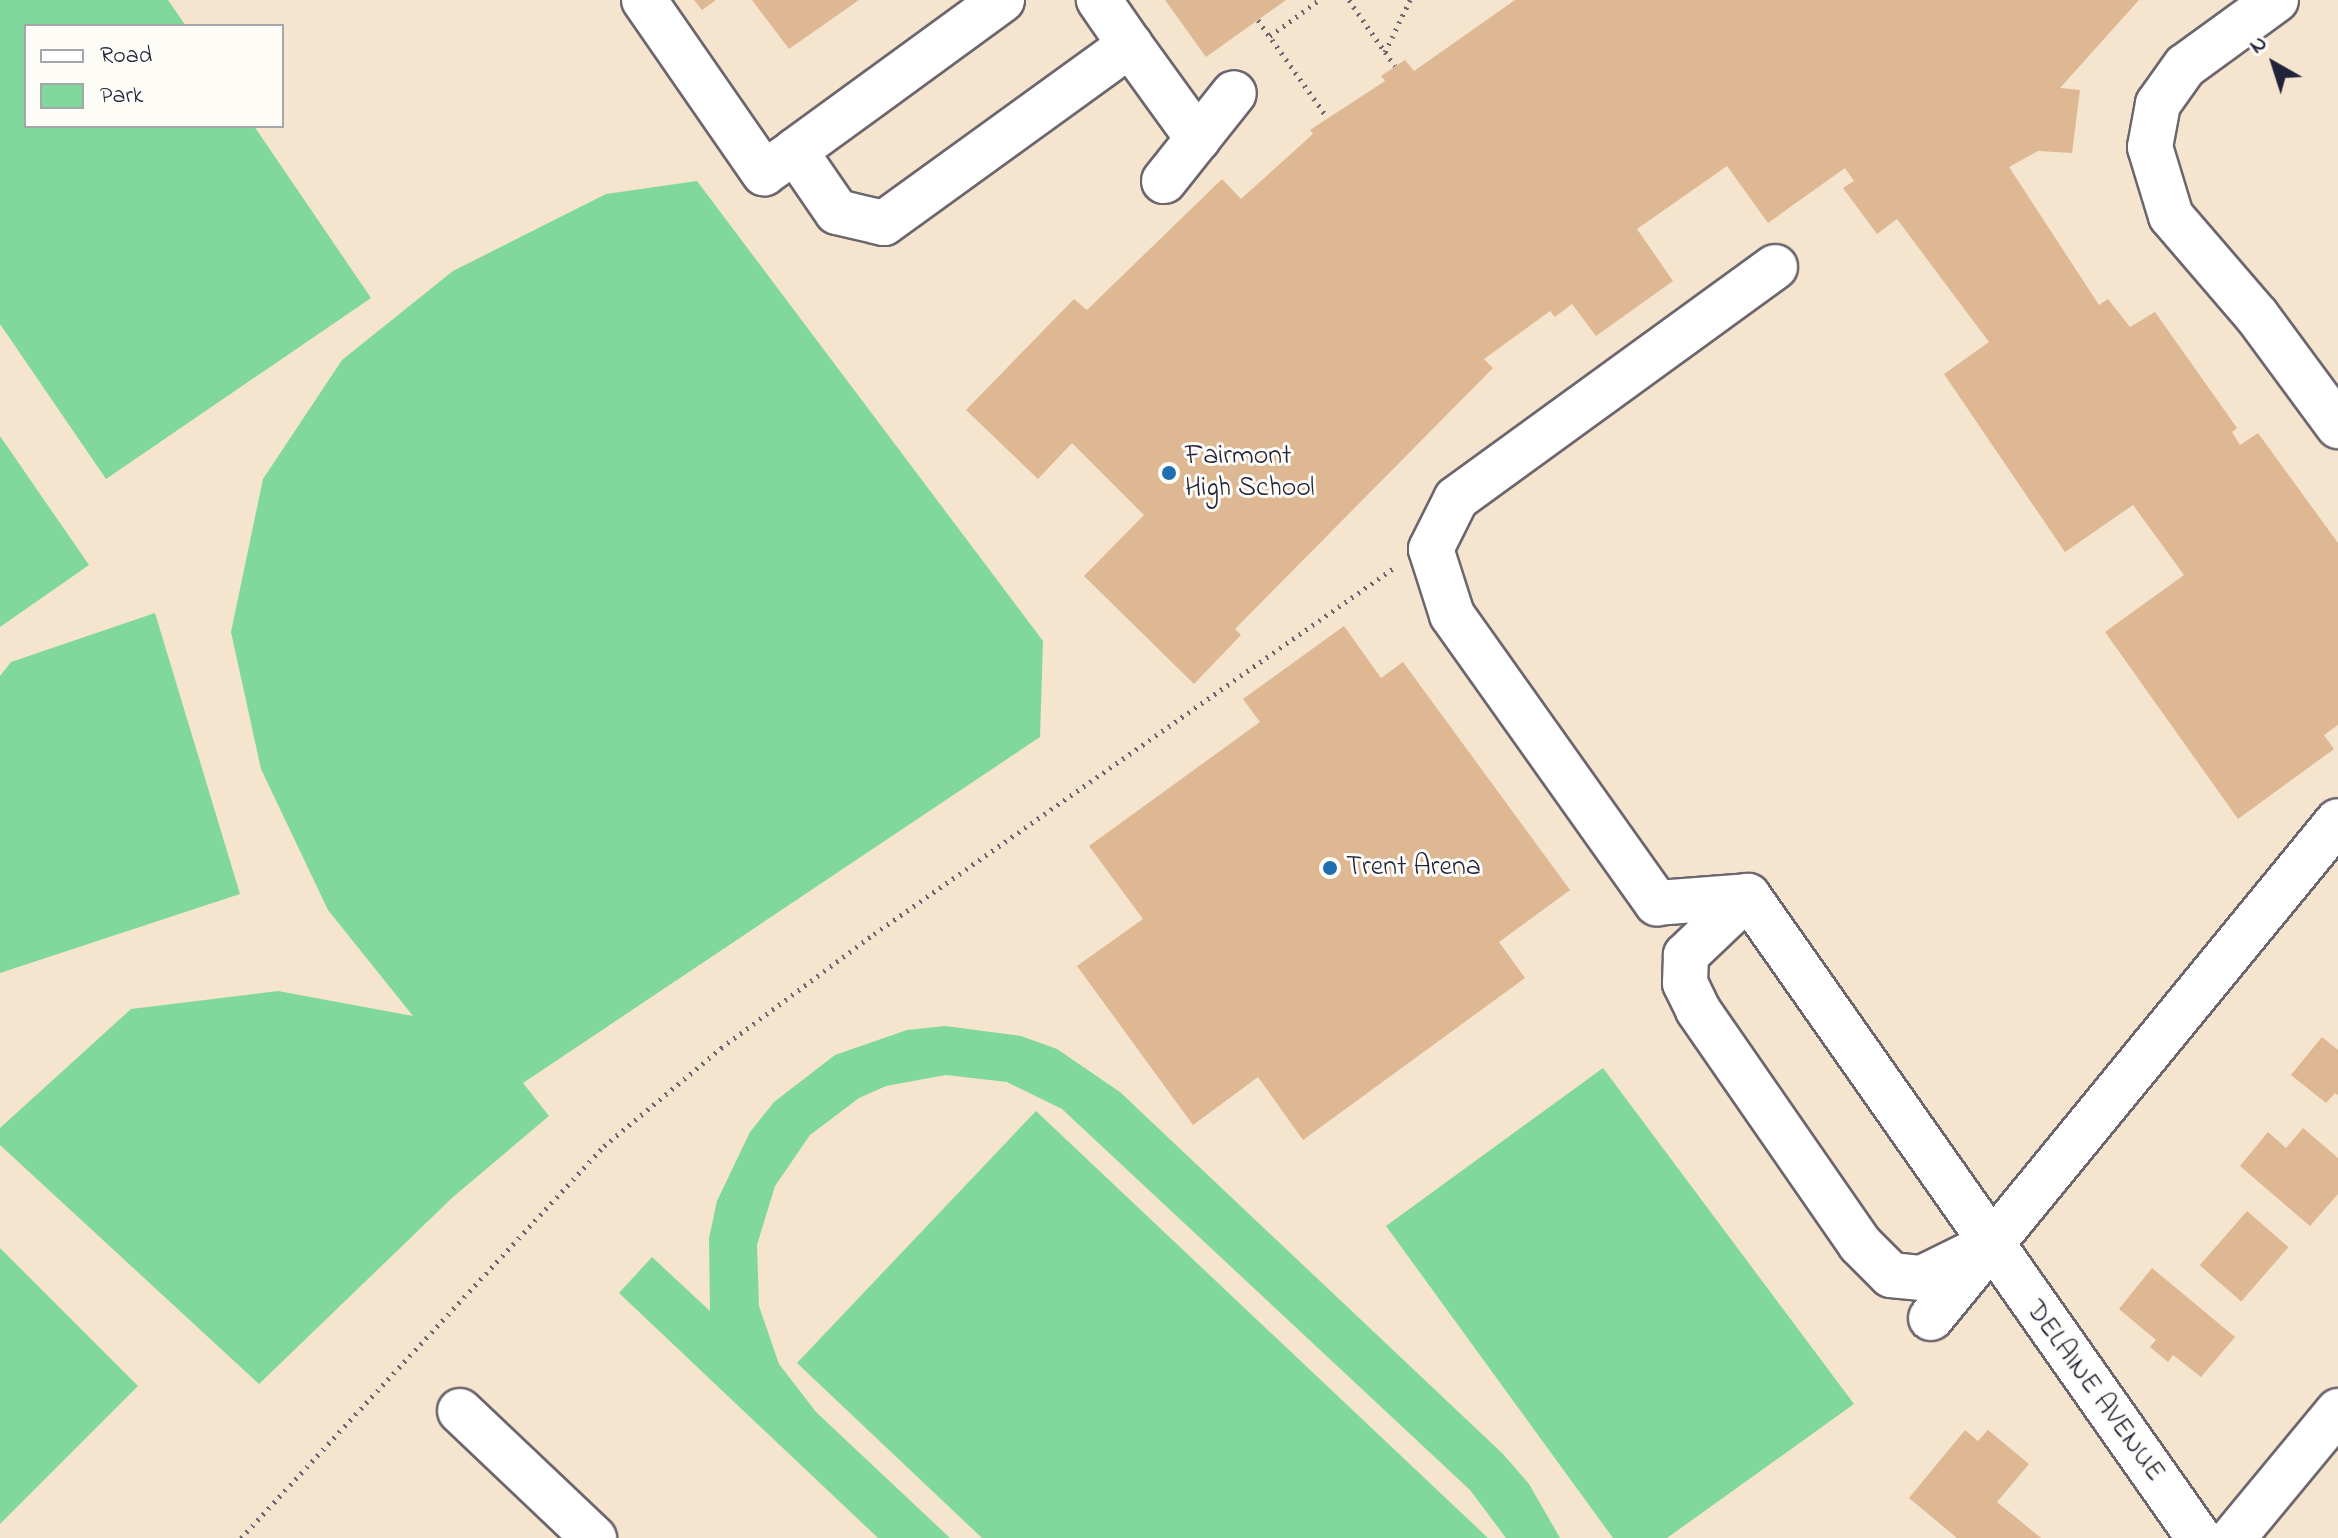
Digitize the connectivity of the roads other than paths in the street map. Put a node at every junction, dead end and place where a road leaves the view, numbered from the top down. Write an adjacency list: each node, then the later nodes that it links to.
1 (644, 0): 8 (street)
2 (1002, 0): 8 (street)
3 (1099, 0): 5 (street)
4 (2276, 0): 11 (street)
5 (1130, 45): 7 (street); 8 (street)
6 (1234, 93): 7 (street)
7 (1198, 139): 9 (street)
8 (795, 151)
9 (1164, 181)
10 (1775, 267): 13 (street)
11 (2338, 426)
12 (2338, 821): 14 (street)
13 (1748, 896): 14 (street, DELAINE AVENUE); 14 (street)
14 (1989, 1246): 15 (street); 19 (street, DELAINE AVENUE)
15 (1931, 1318)
16 (460, 1411): 18 (street)
17 (2338, 1411): 20 (street)
18 (594, 1538)
19 (2199, 1538)
20 (2233, 1538)

